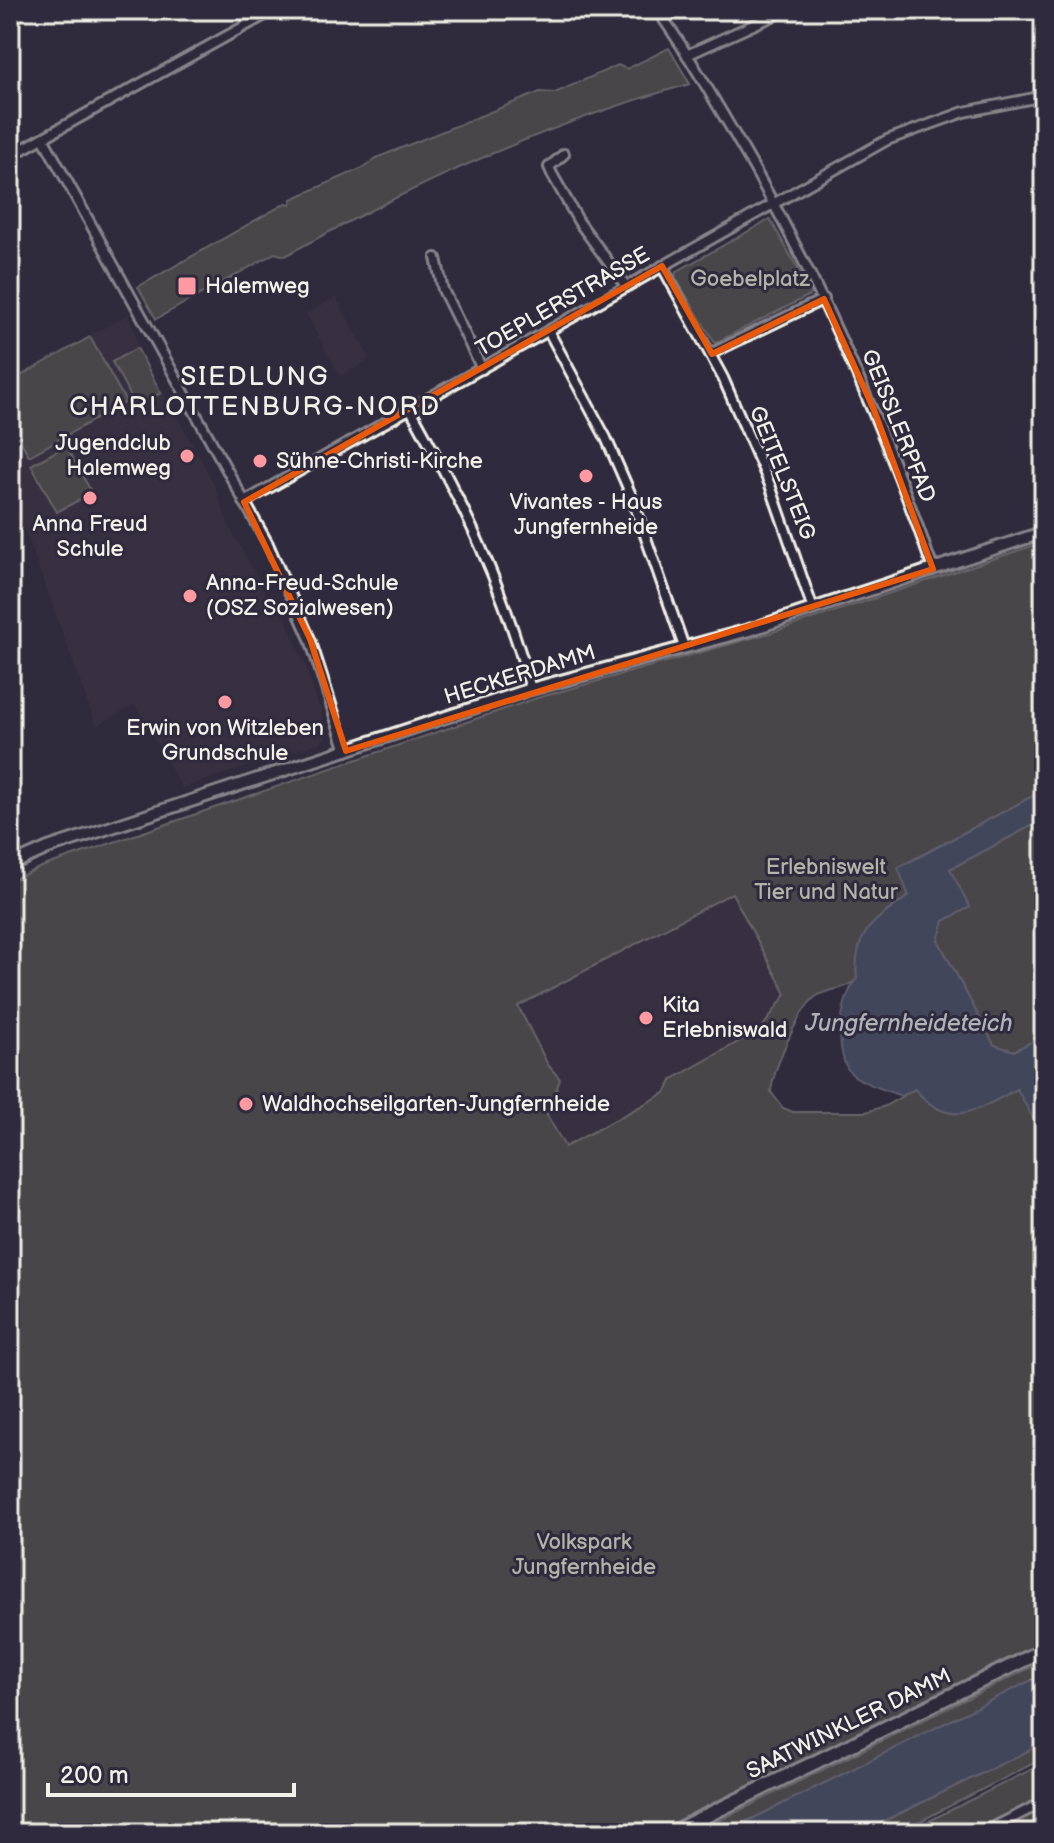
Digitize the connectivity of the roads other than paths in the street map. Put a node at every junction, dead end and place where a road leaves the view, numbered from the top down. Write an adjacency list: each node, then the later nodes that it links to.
1 (274, 10): 6 (street)
2 (657, 10): 4 (street)
3 (786, 10): 4 (street)
4 (687, 55): 9 (street)
5 (1044, 96): 9 (street, TOEPLERSTRASSE)
6 (43, 138): 8 (street); 18 (street)
7 (564, 154): 12 (street)
8 (10, 156)
9 (775, 204): 11 (street, TOEPLERSTRASSE); 13 (street)
10 (436, 258): 16 (street)
11 (662, 266): 12 (street, TOEPLERSTRASSE); 15 (street)
12 (626, 286): 14 (street, TOEPLERSTRASSE)
13 (824, 299): 15 (street); 20 (street, GEISSLERPFAD)
14 (549, 332): 16 (street, TOEPLERSTRASSE); 22 (street)
15 (712, 353): 21 (street, GEITELSTEIG)
16 (482, 369): 17 (street, TOEPLERSTRASSE)
17 (411, 410): 18 (street, TOEPLERSTRASSE); 23 (street)
18 (244, 502): 24 (street)
19 (1044, 532): 20 (street, HECKERDAMM)
20 (933, 569): 21 (street, HECKERDAMM)
21 (813, 609): 22 (street, HECKERDAMM)
22 (684, 647): 23 (street, HECKERDAMM)
23 (531, 689): 24 (street, HECKERDAMM)
24 (346, 751): 25 (street, HECKERDAMM)
25 (11, 862)
26 (1044, 1650): 28 (main road, SAATWINKLER DAMM)
27 (1044, 1802): 29 (street)
28 (671, 1833)
29 (982, 1833)

